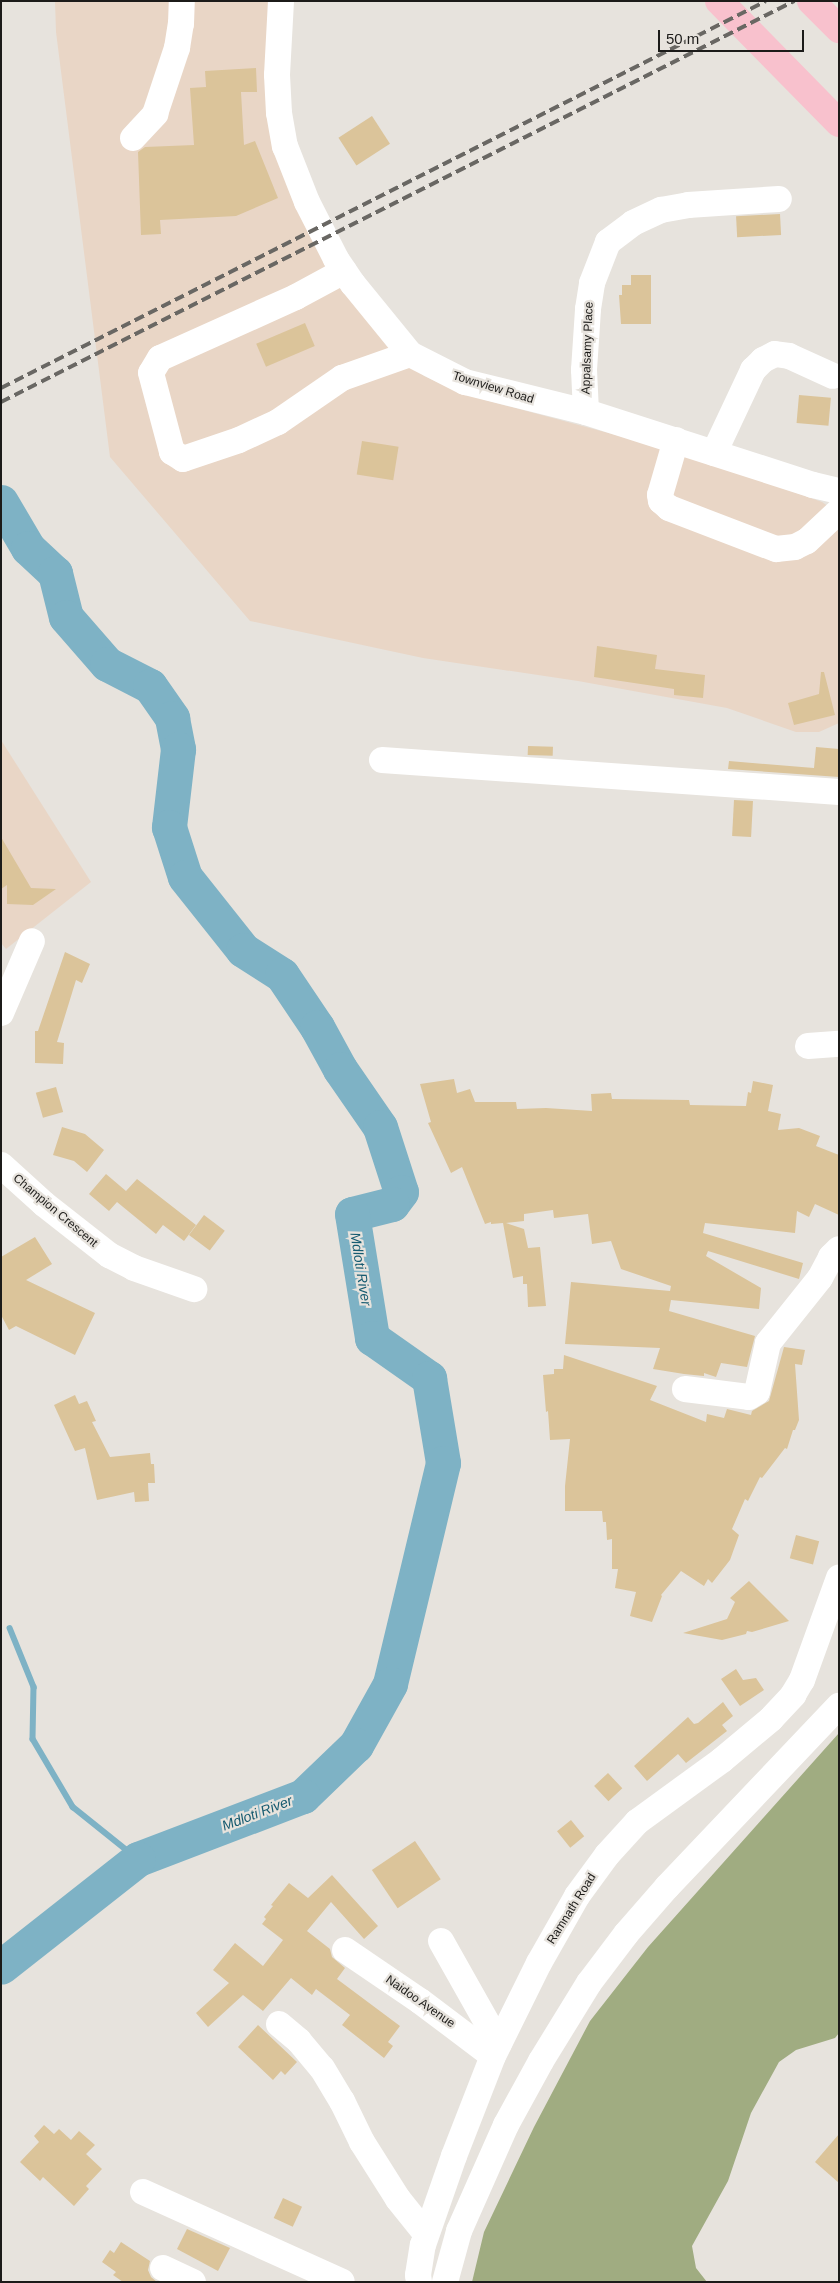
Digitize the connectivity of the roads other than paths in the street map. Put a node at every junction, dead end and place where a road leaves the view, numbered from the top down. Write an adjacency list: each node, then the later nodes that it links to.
1 (182, 1): 5 (street)
2 (280, 1): 7 (street, Townview Road)
3 (718, 1): 4 (main road)
4 (839, 122)
5 (133, 138)
6 (780, 199): 10 (street, Appalsamy Place)
7 (344, 271): 8 (street, Townview Road); 8 (street)
8 (410, 354): 10 (street, Townview Road)
9 (833, 376): 12 (street)
10 (586, 412): 11 (street, Townview Road)
11 (676, 440): 12 (street, Townview Road); 14 (street)
12 (714, 453): 13 (street, Townview Road)
13 (839, 491)
14 (839, 512)
15 (382, 760): 16 (street)
16 (839, 792)
17 (32, 941): 18 (street)
18 (1, 1012)
19 (839, 1044): 20 (street)
20 (808, 1046)
21 (5, 1174): 23 (street, Champion Crescent)
22 (839, 1249): 24 (street)
23 (194, 1289)
24 (685, 1389)
25 (839, 1578): 30 (street, Ramnath Road)
26 (839, 1706): 37 (street)
27 (442, 1941): 30 (street)
28 (345, 1950): 30 (street, Naidoo Avenue)
29 (278, 2024): 32 (street)
30 (496, 2050): 32 (street, Ramnath Road)
31 (143, 2192): 35 (street)
32 (426, 2234): 36 (street, Ramnath Road)
33 (163, 2268): 34 (street)
34 (193, 2282)
35 (342, 2282)
36 (419, 2282)
37 (445, 2282)

